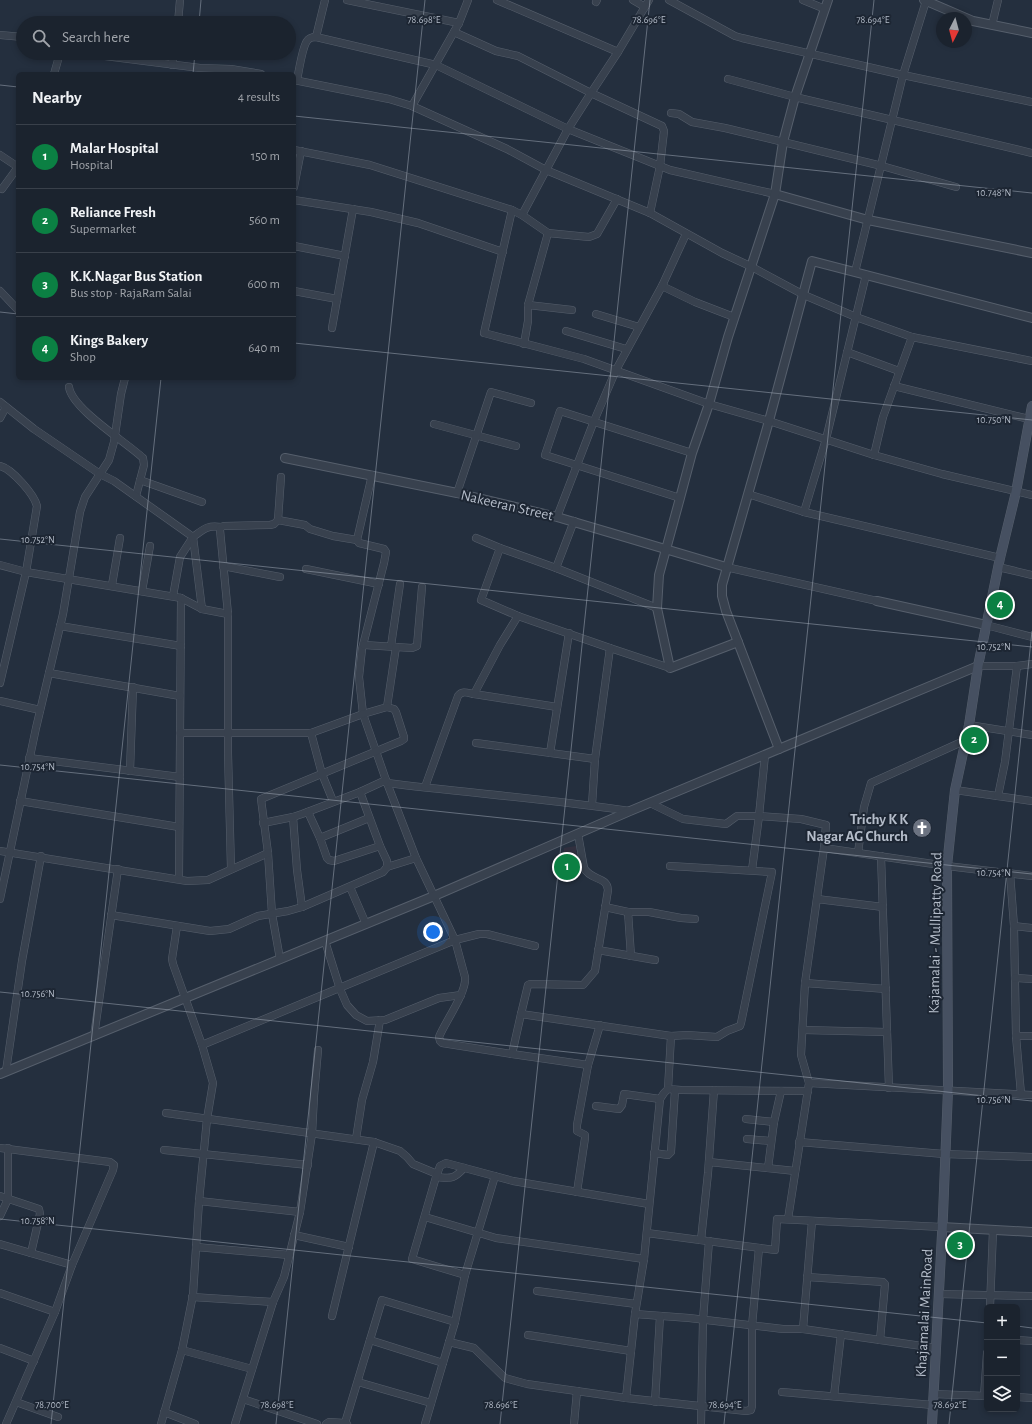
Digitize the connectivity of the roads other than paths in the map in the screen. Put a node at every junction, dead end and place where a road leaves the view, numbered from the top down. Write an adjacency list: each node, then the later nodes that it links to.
1 (180, 0): 15 (street)
2 (325, 0): 22 (street)
3 (346, 0): 16 (street)
4 (468, 0): 16 (street)
5 (633, 0): 13 (street)
6 (649, 0): 13 (street)
7 (669, 0): 24 (street)
8 (803, 0): 14 (street)
9 (828, 0): 14 (street)
10 (998, 0): 17 (street)
11 (500, 1): 23 (street)
12 (925, 1): 17 (street); 33 (street)
13 (645, 7): 23 (street)
14 (824, 9): 24 (street)
15 (179, 16)
16 (459, 23): 18 (street)
17 (992, 25): 19 (street)
18 (454, 32): 29 (street); 36 (street)
19 (1032, 33)
20 (0, 34): 21 (street)
21 (16, 36)
22 (316, 37): 29 (street); 35 (street)
23 (618, 52): 36 (street)
24 (810, 54): 33 (street); 37 (street)
25 (58, 60): 31 (street)
26 (134, 60): 28 (street)
27 (173, 60): 28 (street)
28 (172, 65): 30 (street)
29 (436, 65): 39 (street); 42 (street)
30 (200, 71): 32 (street)
31 (55, 72)
32 (249, 72)
33 (903, 75): 38 (street); 41 (street)
34 (728, 79): 37 (street)
35 (296, 80): 39 (street)
36 (592, 93): 42 (street); 48 (street)
37 (795, 97): 41 (street); 43 (street)
38 (1032, 102)
39 (412, 106): 52 (street)
40 (671, 113): 43 (street)
41 (893, 121): 45 (street); 49 (street)
42 (568, 129): 48 (street); 52 (street)
43 (783, 142): 49 (street); 55 (street)
44 (298, 151): 51 (street); 59 (street)
45 (1032, 153)
46 (0, 155): 47 (street)
47 (16, 165)
48 (660, 166): 55 (street); 60 (street)
49 (882, 166): 53 (street); 62 (street)
50 (16, 169): 54 (street)
51 (296, 169)
52 (546, 170): 56 (street); 61 (street)
53 (956, 187)
54 (2, 189)
55 (775, 194): 62 (street); 69 (street)
56 (617, 199): 60 (street); 63 (street)
57 (296, 200): 58 (street)
58 (353, 209): 66 (street); 68 (street)
59 (512, 210): 61 (street); 66 (street)
60 (650, 213): 64 (street)
61 (522, 215): 63 (street)
62 (868, 220): 67 (street); 70 (street)
63 (548, 233): 77 (street)
64 (686, 234): 69 (street); 72 (street)
65 (296, 246): 68 (street)
66 (503, 252): 88 (street)
67 (1032, 252)
68 (345, 256): 76 (street)
69 (750, 266): 75 (street); 81 (street)
70 (855, 272): 71 (street); 75 (street)
71 (866, 275): 82 (street); 83 (street)
72 (662, 286): 81 (street); 84 (street)
73 (0, 291): 78 (street)
74 (296, 291): 76 (street)
75 (804, 295): 82 (street); 103 (street)
76 (337, 299): 85 (street)
77 (528, 305): 79 (street); 88 (street)
78 (16, 308)
79 (572, 310)
80 (596, 314): 84 (street)
81 (734, 317): 98 (street)
82 (856, 317): 87 (street); 90 (street)
83 (1032, 318)
84 (639, 327): 89 (street)
85 (332, 328)
86 (566, 330): 89 (street)
87 (912, 337): 91 (street); 93 (street)
88 (524, 344): 92 (street)
89 (626, 349): 92 (street)
90 (847, 352): 93 (street); 108 (street)
91 (1032, 361)
92 (616, 370): 98 (street); 102 (street)
93 (899, 372): 95 (street)
94 (124, 380): 106 (street)
95 (894, 386): 104 (street); 111 (street)
96 (69, 387): 106 (street)
97 (531, 403): 107 (street)
98 (709, 404): 103 (street); 110 (street)
99 (3, 405): 101 (street); 115 (street)
100 (1032, 406): 104 (main road, Kajamalai - Mullipatty Road)
101 (0, 418)
102 (594, 421): 110 (street); 113 (street); 113 (street)
103 (769, 421): 108 (street); 121 (street)
104 (1030, 423): 119 (main road, Kajamalai - Mullipatty Road)
105 (434, 424): 107 (street)
106 (115, 435): 115 (street); 118 (street)
107 (475, 435): 109 (street); 120 (street)
108 (826, 439): 111 (street); 126 (street)
109 (516, 446)
110 (692, 453): 124 (street)
111 (874, 455): 119 (street)
112 (285, 458): 116 (street, Nakeeran Street)
113 (577, 465): 124 (street); 127 (street)
114 (0, 466): 144 (street)
115 (100, 474): 123 (street); 147 (street)
116 (372, 475): 120 (street, Nakeeran Street); 134 (street)
117 (281, 477): 128 (street)
118 (140, 480): 123 (street); 125 (street)
119 (1016, 492): 122 (street); 138 (main road, Kajamalai - Mullipatty Road)
120 (457, 493): 127 (street, Nakeeran Street)
121 (748, 494): 126 (street); 141 (street)
122 (1032, 495)
123 (136, 496): 131 (street)
124 (680, 498): 137 (street)
125 (202, 502)
126 (804, 512): 138 (street)
127 (557, 517): 129 (street, Nakeeran Street)
128 (278, 520): 130 (street); 134 (street)
129 (574, 521): 137 (street, Nakeeran Street); 142 (street)
130 (221, 527): 131 (street); 140 (street)
131 (193, 537): 153 (street); 157 (street)
132 (120, 538): 150 (street)
133 (476, 538): 136 (street)
134 (357, 540): 148 (street)
135 (150, 546): 152 (street)
136 (500, 548): 142 (street); 159 (street)
137 (666, 550): 141 (street, Nakeeran Street); 156 (street)
138 (999, 562): 145 (street); 160 (main road, Kajamalai - Mullipatty Road)
139 (0, 565): 144 (street)
140 (223, 566): 146 (street); 158 (street)
141 (726, 567): 155 (street); 164 (street)
142 (556, 568): 156 (street)
143 (306, 569): 148 (street)
144 (26, 572): 147 (street); 169 (street)
145 (1032, 576)
146 (280, 577)
147 (70, 579): 150 (street); 161 (street)
148 (379, 584): 165 (street)
149 (400, 584): 167 (street)
150 (112, 585): 152 (street)
151 (422, 587): 167 (street)
152 (142, 591): 153 (street)
153 (173, 596): 154 (street)
154 (181, 598): 157 (street); 166 (street)
155 (878, 601): 160 (street)
156 (657, 608): 173 (street)
157 (202, 609): 158 (street)
158 (228, 614): 187 (street)
159 (518, 616): 162 (street); 177 (street)
160 (986, 625): 163 (street); 171 (main road, Kajamalai - Mullipatty Road)
161 (60, 626): 166 (street); 174 (street)
162 (569, 633): 168 (street); 181 (street)
163 (1032, 637)
164 (738, 642): 173 (street); 192 (street)
165 (364, 645): 167 (street); 183 (street)
166 (181, 646): 178 (street)
167 (393, 647): 180 (street)
168 (610, 648): 173 (street); 197 (street)
169 (3, 653): 175 (street)
170 (1032, 664): 172 (street)
171 (978, 666): 172 (street); 184 (main road, Kajamalai - Mullipatty Road); 192 (street)
172 (1017, 666): 185 (street)
173 (670, 668)
174 (49, 672): 176 (street); 182 (street)
175 (0, 683)
176 (133, 687): 178 (street); 198 (street)
177 (474, 694): 181 (street); 202 (street)
178 (180, 696): 186 (street)
179 (0, 701): 182 (street)
180 (386, 707): 183 (street); 193 (street)
181 (557, 707): 194 (street)
182 (40, 710): 196 (street)
183 (363, 714): 188 (street); 193 (street)
184 (969, 725): 185 (street); 190 (main road, Kajamalai - Mullipatty Road)
185 (1009, 731): 189 (street); 205 (street)
186 (180, 733): 187 (street); 200 (street)
187 (228, 733): 188 (street); 233 (street)
188 (311, 734): 199 (street)
189 (1032, 735)
190 (966, 740): 203 (main road, Kajamalai - Mullipatty Road); 225 (street)
191 (476, 743): 194 (street)
192 (779, 749): 195 (street)
193 (376, 751): 199 (street); 201 (street)
194 (550, 753): 197 (street)
195 (765, 755): 209 (street); 213 (street)
196 (30, 758): 198 (street); 206 (street)
197 (595, 759): 210 (street)
198 (130, 771): 200 (street)
199 (322, 774): 207 (street); 216 (street)
200 (180, 777): 217 (street)
201 (386, 781): 202 (street); 204 (street); 228 (street)
202 (425, 787): 210 (street)
203 (955, 790): 205 (street); 230 (main road, Kajamalai - Mullipatty Road)
204 (360, 792): 207 (street); 215 (street)
205 (998, 796): 208 (street)
206 (20, 801): 217 (street); 223 (street)
207 (333, 801): 212 (street)
208 (1032, 801)
209 (650, 803): 211 (street); 213 (street)
210 (592, 805): 211 (street)
211 (630, 811): 218 (street)
212 (308, 812): 214 (street); 219 (street)
213 (759, 816): 221 (street); 234 (street)
214 (293, 817): 216 (street); 242 (street)
215 (370, 818): 219 (street); 220 (street)
216 (263, 823): 224 (street)
217 (179, 827): 237 (street)
218 (578, 834): 239 (street); 244 (street)
219 (320, 838): 220 (street)
220 (380, 846): 231 (street)
221 (824, 848): 225 (street); 241 (street)
222 (0, 851): 223 (street)
223 (9, 852): 226 (street); 240 (street)
224 (268, 853): 233 (street); 246 (street)
225 (858, 853): 227 (street)
226 (41, 856): 232 (street); 280 (street)
227 (881, 856): 230 (street); 243 (street)
228 (416, 858): 231 (street); 239 (street)
229 (670, 866): 234 (street)
230 (947, 866): 235 (street); 285 (main road, Kajamalai - Mullipatty Road)
231 (387, 867): 238 (street)
232 (118, 869): 237 (street); 247 (street)
233 (231, 869): 237 (street)
234 (752, 870): 273 (street)
235 (1010, 873): 236 (street); 251 (street)
236 (1032, 876)
237 (179, 879)
238 (350, 886): 242 (street); 249 (street)
239 (434, 896): 249 (street); 253 (street)
240 (0, 899)
241 (817, 899): 243 (street); 262 (street)
242 (302, 907): 246 (street)
243 (883, 907): 264 (street)
244 (605, 908): 245 (street); 256 (street)
245 (628, 912): 248 (street); 257 (street)
246 (272, 914): 250 (street); 258 (street)
247 (111, 915): 250 (street); 272 (street)
248 (695, 919)
249 (366, 924): 254 (street)
250 (177, 926): 266 (street)
251 (1014, 926): 252 (street); 260 (street)
252 (1032, 928)
253 (455, 940): 255 (street); 263 (street); 265 (street)
254 (325, 941): 258 (street); 263 (street)
255 (535, 946)
256 (598, 950): 257 (street); 267 (street)
257 (631, 956): 259 (street)
258 (280, 959): 266 (street)
259 (655, 960)
260 (1015, 978): 261 (street); 274 (street)
261 (1032, 979)
262 (805, 983): 264 (street); 270 (street)
263 (340, 989): 268 (street); 276 (street)
264 (886, 989): 271 (street)
265 (461, 994): 268 (street); 278 (street)
266 (186, 998): 272 (street); 276 (street)
267 (520, 1014): 269 (street); 278 (street)
268 (380, 1020): 297 (street)
269 (600, 1025): 273 (street); 279 (street)
270 (803, 1030): 271 (street); 281 (street)
271 (887, 1032): 282 (street)
272 (94, 1036): 280 (street)
273 (671, 1036): 283 (street)
274 (1016, 1036): 275 (street); 288 (street)
275 (1032, 1036)
276 (202, 1045): 293 (street)
277 (318, 1050): 296 (street)
278 (512, 1054): 279 (street)
279 (588, 1065): 316 (street)
280 (3, 1072)
281 (809, 1083): 282 (street); 287 (street)
282 (889, 1088): 285 (street)
283 (672, 1089): 284 (street); 290 (street); 305 (street)
284 (714, 1090): 286 (street); 309 (street)
285 (948, 1090): 288 (street); 306 (main road, Kajamalai - Mullipatty Road)
286 (781, 1091): 287 (street); 295 (street)
287 (808, 1091): 301 (street)
288 (1021, 1094): 289 (street)
289 (1032, 1095)
290 (660, 1099): 291 (street); 305 (street)
291 (596, 1106)
292 (166, 1113): 293 (street)
293 (207, 1119): 296 (street); 307 (street)
294 (746, 1119): 295 (street)
295 (774, 1122): 299 (street)
296 (312, 1134): 297 (street); 310 (street)
297 (356, 1139): 300 (street)
298 (747, 1139): 299 (street)
299 (771, 1141): 312 (street)
300 (374, 1142): 314 (street); 338 (street)
301 (799, 1142): 306 (street); 313 (street)
302 (0, 1148): 303 (street)
303 (8, 1148): 318 (street); 343 (street)
304 (164, 1150): 307 (street)
305 (654, 1153): 320 (street)
306 (944, 1154): 308 (street); 328 (main road, Kajamalai - Mullipatty Road)
307 (204, 1155): 310 (street); 319 (street)
308 (1032, 1158)
309 (709, 1162): 312 (street); 334 (street)
310 (308, 1165): 322 (street)
311 (464, 1168): 314 (street); 314 (street); 315 (street)
312 (768, 1168): 313 (street)
313 (794, 1171): 321 (street)
314 (436, 1175): 324 (street)
315 (495, 1176): 316 (street); 330 (street)
316 (577, 1192): 320 (street)
317 (0, 1196): 318 (street)
318 (8, 1199): 323 (street); 340 (street)
319 (199, 1201): 322 (street); 337 (street)
320 (649, 1204): 331 (street)
321 (789, 1208): 325 (street); 326 (street)
322 (300, 1212): 333 (street)
323 (0, 1216)
324 (425, 1217): 330 (street); 344 (street)
325 (777, 1219): 326 (street); 339 (street)
326 (788, 1219): 327 (street)
327 (812, 1220): 328 (street); 345 (street)
328 (942, 1227): 329 (street); 348 (main road, Khajamalai MainRoad)
329 (993, 1230): 332 (street); 349 (street)
330 (479, 1232): 342 (street); 344 (street)
331 (646, 1232): 334 (street); 342 (street)
332 (1032, 1232)
333 (294, 1235): 338 (street); 341 (street)
334 (701, 1240): 335 (street)
335 (709, 1241): 339 (street); 359 (street)
336 (0, 1244): 340 (street)
337 (196, 1247): 341 (street); 351 (street)
338 (349, 1247): 357 (street)
339 (759, 1248): 361 (street)
340 (31, 1253): 343 (street)
341 (289, 1255): 352 (street)
342 (644, 1259): 353 (street)
343 (72, 1265): 355 (street)
344 (465, 1275): 360 (street)
345 (807, 1278): 362 (street); 365 (street)
346 (537, 1291): 353 (street)
347 (0, 1293): 355 (street)
348 (939, 1294): 349 (street); 371 (main road, Khajamalai MainRoad)
349 (990, 1295): 350 (street); 354 (street)
350 (1032, 1296)
351 (192, 1297): 352 (street); 372 (street)
352 (273, 1302): 376 (street)
353 (636, 1304): 356 (street)
354 (990, 1304)
355 (55, 1312): 374 (street)
356 (635, 1314): 358 (street); 373 (street)
357 (332, 1316)
358 (660, 1316): 359 (street); 388 (street)
359 (703, 1320): 361 (street); 391 (street)
360 (455, 1322): 366 (street); 369 (street)
361 (752, 1326): 362 (street); 391 (street)
362 (803, 1329): 363 (street)
363 (842, 1334): 365 (street); 381 (street)
364 (528, 1335): 373 (street)
365 (879, 1338): 371 (street)
366 (370, 1340): 375 (street); 377 (street)
367 (1020, 1340): 368 (street)
368 (1032, 1341)
369 (449, 1342): 375 (street); 378 (street)
370 (0, 1348): 374 (street)
371 (936, 1348): 380 (main road, Khajamalai MainRoad)
372 (182, 1350): 376 (street); 392 (street)
373 (631, 1351): 384 (street)
374 (34, 1361): 387 (street)
375 (443, 1363): 389 (street)
376 (252, 1369): 386 (street)
377 (358, 1382): 389 (street); 394 (street)
378 (577, 1391): 384 (street); 402 (street)
379 (782, 1392): 381 (street)
380 (933, 1394): 382 (street); 390 (main road, Khajamalai MainRoad)
381 (834, 1396): 390 (street)
382 (984, 1396)
383 (1020, 1397): 385 (street)
384 (626, 1398): 388 (street)
385 (1032, 1398)
386 (243, 1399): 398 (street); 399 (street)
387 (16, 1402): 393 (street); 395 (street)
388 (655, 1402): 391 (street)
389 (431, 1403): 401 (street)
390 (933, 1405): 404 (main road, Khajamalai MainRoad)
391 (702, 1407): 403 (street)
392 (164, 1412): 396 (street); 397 (street)
393 (58, 1417)
394 (346, 1423): 400 (street)
395 (6, 1424)
396 (161, 1424)
397 (195, 1424)
398 (236, 1424)
399 (317, 1424)
400 (326, 1424)
401 (425, 1424)
402 (574, 1424)
403 (701, 1424)
404 (932, 1424)

